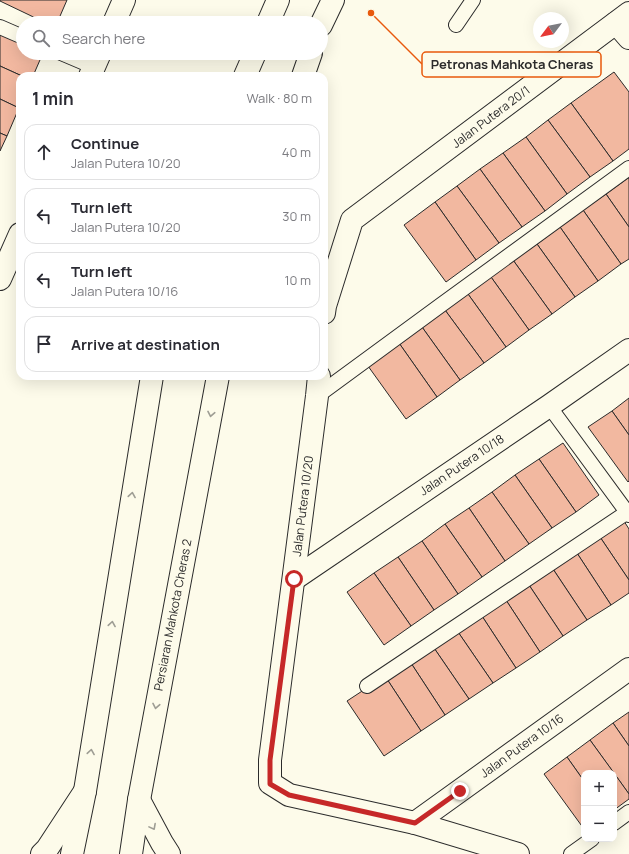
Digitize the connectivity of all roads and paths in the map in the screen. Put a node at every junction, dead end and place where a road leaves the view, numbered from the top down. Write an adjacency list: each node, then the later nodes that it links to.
1 (124, 0): 5 (street)
2 (278, 0): 6 (street)
3 (333, 0): 7 (street)
4 (473, 0): 8 (lane)
5 (117, 16)
6 (271, 16)
7 (325, 16)
8 (456, 25)
9 (625, 25): 21 (street, Jalan Putera 20/1)
10 (0, 27): 11 (lane)
11 (16, 34)
12 (81, 60): 15 (lane)
13 (252, 60): 16 (street)
14 (309, 60): 17 (street)
15 (95, 65)
16 (247, 72)
17 (304, 72)
18 (629, 168): 23 (lane)
19 (16, 243): 20 (street)
20 (0, 278)
21 (328, 294)
22 (629, 350): 28 (street, Jalan Putera 10/18)
23 (328, 379)
24 (151, 380): 33 (street, one-way to 24)
25 (217, 380): 34 (street, Persiaran Mahkota Cheras 2, one-way to 34)
26 (327, 380): 27 (lane)
27 (318, 386): 30 (street, Jalan Putera 10/20)
28 (549, 406): 29 (lane); 30 (street, Jalan Putera 10/18)
29 (628, 513): 32 (lane)
30 (294, 579): 37 (street, Jalan Putera 10/20)
31 (629, 669): 37 (street, Jalan Putera 10/16)
32 (367, 686)
33 (85, 790): 39 (street); 40 (street)
34 (139, 800): 41 (street, Persiaran Mahkota Cheras 2); 42 (street, one-way to 42)
35 (629, 812): 36 (lane)
36 (617, 821)
37 (415, 823): 43 (street, Jalan Putera 10/20)
38 (588, 842): 44 (lane)
39 (42, 854)
40 (72, 854)
41 (131, 854)
42 (169, 854)
43 (518, 854)
44 (571, 854)

